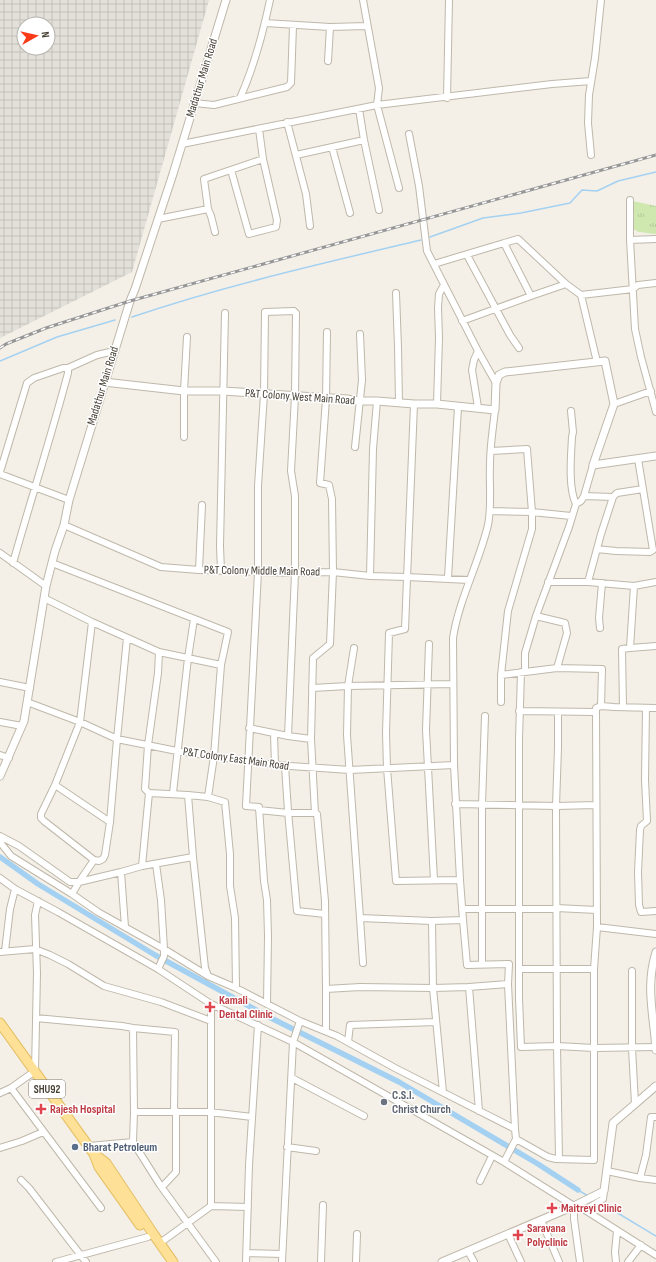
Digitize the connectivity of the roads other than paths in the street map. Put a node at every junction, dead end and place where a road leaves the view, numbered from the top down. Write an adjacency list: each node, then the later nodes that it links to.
1 (226, 0): 14 (street, Madathur Main Road)
2 (270, 0): 6 (street)
3 (363, 0): 8 (street)
4 (449, 0): 13 (street)
5 (601, 0): 11 (street)
6 (265, 24): 7 (street); 12 (street)
7 (294, 26): 9 (street); 12 (street)
8 (367, 26): 9 (street); 15 (street)
9 (330, 27): 10 (street)
10 (328, 61)
11 (591, 81): 13 (street); 24 (street)
12 (240, 98): 14 (street)
13 (447, 98): 15 (street)
14 (194, 103): 21 (street, Madathur Main Road)
15 (377, 105): 16 (street); 27 (street)
16 (359, 110): 17 (street); 20 (street)
17 (288, 122): 18 (street); 23 (street)
18 (259, 129): 21 (street); 25 (street)
19 (408, 134): 39 (street)
20 (364, 140): 22 (street); 30 (street)
21 (182, 144): 32 (street, Madathur Main Road)
22 (332, 147): 23 (street); 31 (street)
23 (296, 154): 33 (street)
24 (591, 155)
25 (263, 159): 26 (street); 26 (street)
26 (231, 170): 29 (street)
27 (399, 188)
28 (630, 200): 36 (street)
29 (208, 209): 32 (street); 34 (street)
30 (379, 210)
31 (350, 213)
32 (158, 219): 54 (street, Madathur Main Road)
33 (310, 226)
34 (215, 232)
35 (656, 239): 36 (street)
36 (630, 240): 43 (street)
37 (504, 243): 38 (street); 41 (street); 46 (street)
38 (467, 254): 39 (street); 47 (street)
39 (434, 264): 42 (street)
40 (656, 283): 43 (street)
41 (566, 284): 45 (street); 46 (street)
42 (444, 285): 49 (street); 70 (street)
43 (633, 289): 45 (street); 62 (street)
44 (396, 293): 68 (street)
45 (581, 295): 56 (street)
46 (531, 296): 47 (street)
47 (495, 309): 49 (street); 53 (street)
48 (225, 313): 61 (street)
49 (462, 321): 55 (street)
50 (327, 332): 65 (street)
51 (360, 334): 66 (street)
52 (187, 337): 60 (street)
53 (519, 348)
54 (114, 351): 57 (street); 58 (street, Madathur Main Road)
55 (478, 351): 59 (street); 73 (street)
56 (597, 362): 59 (street); 71 (street)
57 (68, 368): 83 (street); 84 (street)
58 (104, 382): 60 (street, P&T Colony West Main Road); 88 (street, Madathur Main Road)
59 (496, 382): 74 (street)
60 (184, 390): 61 (street, P&T Colony West Main Road); 77 (street)
61 (223, 390): 63 (street, P&T Colony West Main Road); 100 (street)
62 (651, 391): 71 (street); 76 (street)
63 (264, 394): 64 (street, P&T Colony West Main Road); 64 (street); 101 (street)
64 (295, 396): 65 (street, P&T Colony West Main Road); 103 (street)
65 (326, 398): 66 (street, P&T Colony West Main Road); 102 (street)
66 (359, 401): 67 (street, P&T Colony West Main Road); 78 (street)
67 (377, 401): 68 (street, P&T Colony West Main Road); 104 (street)
68 (399, 403): 69 (street, P&T Colony West Main Road)
69 (414, 404): 70 (street, P&T Colony West Main Road); 105 (street)
70 (437, 404): 72 (street, P&T Colony West Main Road)
71 (614, 404): 82 (street)
72 (458, 407): 73 (street, P&T Colony West Main Road); 106 (street)
73 (478, 408): 74 (street, P&T Colony West Main Road)
74 (495, 410): 79 (street)
75 (571, 411): 89 (street)
76 (656, 412)
77 (184, 437)
78 (355, 447)
79 (491, 451): 91 (street); 92 (street)
80 (656, 456): 81 (street)
81 (638, 459): 82 (street); 85 (street)
82 (593, 465): 86 (street)
83 (0, 473): 84 (street)
84 (34, 487): 88 (street); 97 (street)
85 (643, 489): 87 (street); 95 (street)
86 (584, 496): 87 (street); 89 (street)
87 (613, 497): 95 (street)
88 (69, 500): 94 (street, Madathur Main Road)
89 (576, 504): 93 (street)
90 (202, 505): 99 (street)
91 (490, 512): 92 (street); 107 (street)
92 (532, 512): 93 (street); 129 (street)
93 (571, 516): 108 (street)
94 (64, 525): 98 (street, Madathur Main Road); 99 (street, P&T Colony Middle Main Road)
95 (597, 549): 109 (street)
96 (0, 553): 97 (street)
97 (13, 563): 112 (street)
98 (52, 563): 112 (street, Madathur Main Road); 116 (street)
99 (199, 570): 100 (street, P&T Colony Middle Main Road)
100 (221, 571): 101 (street, P&T Colony Middle Main Road)
101 (258, 572): 103 (street, P&T Colony Middle Main Road); 150 (street)
102 (333, 572): 103 (street, P&T Colony Middle Main Road); 104 (street, P&T Colony Middle Main Road); 136 (street)
103 (295, 573): 152 (street)
104 (370, 576): 105 (street, P&T Colony Middle Main Road)
105 (407, 577): 107 (street, P&T Colony Middle Main Road); 134 (street)
106 (448, 578)
107 (470, 580): 131 (street)
108 (548, 582): 109 (street); 115 (street)
109 (588, 582): 111 (street)
110 (656, 582): 113 (street)
111 (602, 583): 113 (street); 118 (street)
112 (46, 586): 114 (street, Madathur Main Road)
113 (634, 586): 123 (street)
114 (44, 598): 117 (street); 135 (street, Madathur Main Road)
115 (536, 616): 127 (street); 128 (street)
116 (194, 618): 125 (street); 126 (street)
117 (92, 622): 119 (street); 148 (street)
118 (600, 628)
119 (127, 638): 124 (street); 153 (street)
120 (429, 644): 132 (street)
121 (656, 646): 123 (street)
122 (354, 648): 133 (street)
123 (630, 648): 140 (street)
124 (159, 652): 125 (street); 155 (street)
125 (188, 658): 126 (street); 156 (street)
126 (221, 665): 158 (street)
127 (557, 668): 128 (street); 139 (street)
128 (523, 672): 129 (street); 143 (street)
129 (501, 675): 138 (street)
130 (0, 682): 135 (street)
131 (452, 684): 132 (street); 162 (street)
132 (428, 685): 134 (street); 164 (street)
133 (348, 686): 134 (street); 136 (street); 167 (street)
134 (388, 686): 166 (street)
135 (30, 688): 137 (street, Madathur Main Road)
136 (312, 688): 154 (street)
137 (27, 702): 148 (street, P&T Colony East Main Road); 149 (street, Madathur Main Road)
138 (501, 702)
139 (601, 706): 140 (street); 145 (street)
140 (623, 707): 141 (street)
141 (646, 708): 142 (street); 202 (street)
142 (656, 708)
143 (519, 711): 144 (street); 177 (street)
144 (558, 712): 145 (street); 178 (street)
145 (596, 712): 175 (street)
146 (485, 716): 176 (street)
147 (0, 722): 149 (street)
148 (80, 722): 153 (street, P&T Colony East Main Road); 169 (street)
149 (22, 726): 159 (street, Madathur Main Road)
150 (250, 728): 151 (street); 160 (street)
151 (274, 734): 152 (street); 161 (street)
152 (288, 736): 154 (street)
153 (117, 739): 155 (street, P&T Colony East Main Road); 182 (street)
154 (312, 739): 165 (street)
155 (148, 745): 156 (street, P&T Colony East Main Road); 170 (street)
156 (177, 751): 158 (street, P&T Colony East Main Road); 171 (street)
157 (0, 755): 159 (street)
158 (214, 756): 160 (street, P&T Colony East Main Road); 173 (street)
159 (9, 758): 168 (street, Madathur Main Road)
160 (247, 761): 161 (street, P&T Colony East Main Road); 179 (street)
161 (275, 765): 163 (street, P&T Colony East Main Road)
162 (454, 765): 164 (street, P&T Colony East Main Road); 174 (street)
163 (286, 766): 165 (street, P&T Colony East Main Road); 180 (street)
164 (428, 766): 166 (street, P&T Colony East Main Road); 191 (street)
165 (314, 768): 167 (street, P&T Colony East Main Road); 181 (street)
166 (387, 768): 167 (street, P&T Colony East Main Road); 191 (street)
167 (350, 770): 204 (street)
168 (0, 776)
169 (55, 785): 182 (street); 186 (street)
170 (149, 793): 171 (street); 188 (street)
171 (173, 793): 172 (street)
172 (188, 795): 173 (street); 185 (street)
173 (208, 797): 224 (street)
174 (455, 804): 176 (street); 192 (street)
175 (596, 805): 178 (street); 201 (street)
176 (482, 806): 177 (street); 199 (street)
177 (519, 806): 178 (street); 200 (street)
178 (556, 806): 197 (street)
179 (259, 810): 180 (street); 228 (street)
180 (288, 813): 181 (street); 203 (street)
181 (315, 813): 203 (street)
182 (110, 822): 186 (street)
183 (0, 836): 193 (street)
184 (0, 842): 195 (street)
185 (193, 857): 187 (street); 221 (street)
186 (94, 860): 193 (street)
187 (156, 864): 188 (street); 210 (street)
188 (142, 866): 189 (street)
189 (122, 872): 193 (street); 207 (street)
190 (0, 878): 194 (street)
191 (434, 880): 192 (street)
192 (460, 880): 198 (street)
193 (79, 882): 195 (street)
194 (15, 889): 196 (street); 212 (street)
195 (72, 894): 207 (street)
196 (38, 901): 211 (street); 217 (street)
197 (556, 908): 200 (street); 201 (street); 216 (street)
198 (462, 909): 199 (street); 205 (street)
199 (482, 909): 200 (street); 215 (street)
200 (519, 909): 218 (street)
201 (597, 910): 208 (street)
202 (656, 911)
203 (325, 914): 226 (street)
204 (360, 918): 206 (street); 214 (street)
205 (463, 920): 206 (street); 215 (street)
206 (432, 921): 225 (street)
207 (125, 927): 210 (street)
208 (597, 927): 209 (street); 219 (street)
209 (656, 934)
210 (164, 948): 217 (street); 221 (street)
211 (35, 949): 212 (street); 229 (street); 230 (street)
212 (2, 951)
213 (656, 952): 237 (street)
214 (363, 963)
215 (482, 964): 222 (street)
216 (556, 968): 218 (street); 219 (street); 240 (street)
217 (158, 969): 227 (street)
218 (519, 969): 241 (street)
219 (594, 969): 243 (street)
220 (632, 971): 244 (street)
221 (208, 976): 224 (street)
222 (508, 984): 223 (street); 242 (street)
223 (469, 987): 225 (street); 254 (street)
224 (236, 988): 228 (street)
225 (433, 988): 226 (street); 231 (street)
226 (326, 990): 236 (street)
227 (211, 1004): 230 (street); 233 (street)
228 (267, 1004): 234 (street)
229 (36, 1018): 235 (street); 246 (street)
230 (211, 1021): 256 (street)
231 (436, 1022): 239 (street); 250 (street)
232 (0, 1023): 246 (main road, SHU92)
233 (258, 1025): 238 (street); 258 (street)
234 (298, 1027): 236 (street); 238 (street)
235 (133, 1028): 253 (street); 255 (street)
236 (326, 1031): 239 (street)
237 (655, 1033): 245 (street)
238 (293, 1042): 247 (street); 269 (street)
239 (348, 1042): 250 (street)
240 (557, 1046): 241 (street); 243 (street); 270 (street)
241 (521, 1047): 242 (street)
242 (511, 1048): 260 (street)
243 (594, 1048): 244 (street); 270 (street)
244 (632, 1048): 245 (street); 252 (street)
245 (656, 1049)
246 (35, 1071): 249 (street); 264 (main road, SHU92)
247 (292, 1078): 257 (street); 265 (street)
248 (656, 1086): 252 (street)
249 (11, 1088): 251 (street); 261 (street)
250 (443, 1092): 254 (street)
251 (0, 1093)
252 (635, 1104): 272 (street)
253 (175, 1111): 255 (street); 256 (street); 277 (street)
254 (479, 1111): 260 (street)
255 (134, 1112): 263 (street)
256 (210, 1112): 258 (street); 279 (street)
257 (364, 1116)
258 (252, 1117): 282 (street)
259 (656, 1117): 273 (street)
260 (515, 1130): 262 (street)
261 (44, 1132): 266 (street); 283 (street)
262 (516, 1139): 270 (street); 271 (street)
263 (133, 1142): 264 (street); 277 (street)
264 (89, 1146): 268 (main road, SHU92)
265 (287, 1147): 267 (street); 295 (street)
266 (0, 1148)
267 (316, 1151)
268 (94, 1154): 290 (main road); 291 (main road, SHU92)
269 (492, 1156): 271 (street); 276 (street)
270 (559, 1160)
271 (504, 1162): 281 (street)
272 (607, 1171): 273 (street); 278 (street)
273 (640, 1178): 275 (street)
274 (21, 1180): 297 (street)
275 (656, 1180)
276 (480, 1181)
277 (162, 1187): 286 (street)
278 (602, 1195): 281 (street); 284 (street)
279 (211, 1206): 282 (street); 286 (street)
280 (323, 1206): 306 (street)
281 (574, 1206): 284 (street); 285 (street); 312 (street)
282 (248, 1207): 294 (street)
283 (100, 1208)
284 (585, 1210): 287 (street)
285 (541, 1220): 289 (street); 311 (street)
286 (187, 1223): 291 (street); 303 (street)
287 (617, 1230): 292 (street); 313 (street)
288 (357, 1234): 307 (street)
289 (508, 1234): 293 (street); 310 (street)
290 (148, 1237): 297 (street); 301 (main road)
291 (160, 1243): 302 (main road, SHU92)
292 (641, 1245): 296 (street); 298 (street)
293 (468, 1251): 308 (street); 309 (street)
294 (247, 1253): 295 (street); 304 (street)
295 (282, 1254): 305 (street)
296 (656, 1255)
297 (81, 1256): 299 (street); 300 (street)
298 (630, 1261)
299 (56, 1262)
300 (86, 1262)
301 (166, 1262)
302 (173, 1262)
303 (216, 1262)
304 (246, 1262)
305 (282, 1262)
306 (320, 1262)
307 (356, 1262)
308 (442, 1262)
309 (474, 1262)
310 (521, 1262)
311 (559, 1262)
312 (580, 1262)
313 (616, 1262)

